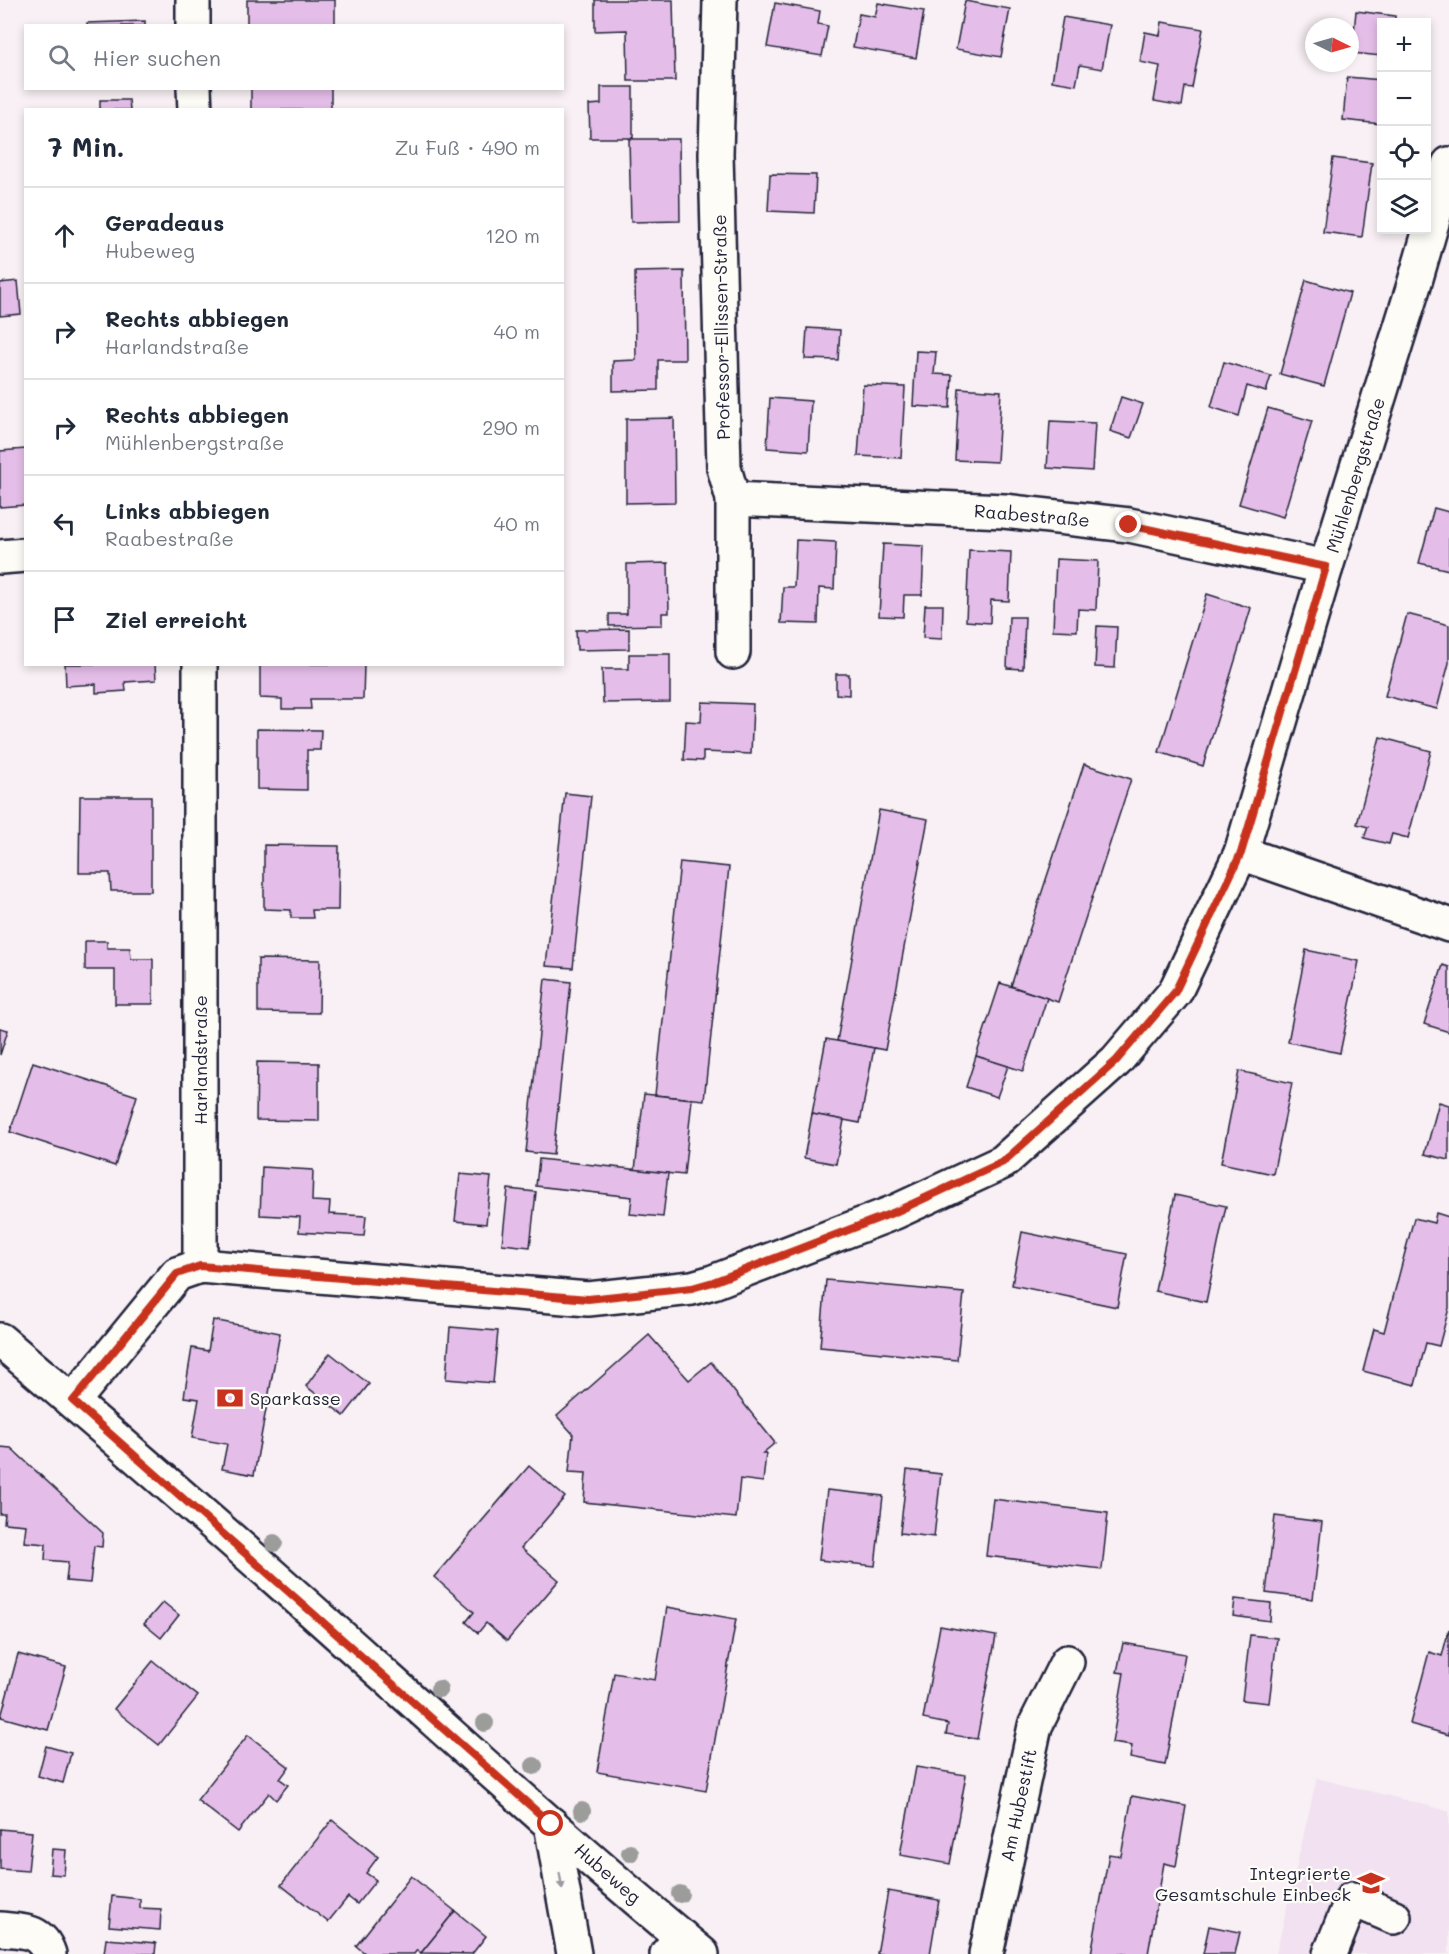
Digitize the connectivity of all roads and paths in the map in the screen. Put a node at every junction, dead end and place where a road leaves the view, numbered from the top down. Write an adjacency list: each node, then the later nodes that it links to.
1 (193, 0): 3 (street)
2 (720, 0): 7 (street, Professor-Ellissen-Straße)
3 (194, 24)
4 (194, 90): 5 (street)
5 (195, 108)
6 (1449, 164): 10 (street, Mühlenbergstraße)
7 (733, 499): 10 (street, Raabestraße); 11 (street, Professor-Ellissen-Straße)
8 (24, 555): 9 (street)
9 (0, 557)
10 (1326, 567): 13 (street, Mühlenbergstraße)
11 (733, 652)
12 (201, 666): 15 (street, Harlandstraße)
13 (1241, 853): 14 (street); 15 (street, Mühlenbergstraße)
14 (1449, 925)
15 (200, 1266): 17 (street)
16 (0, 1340): 17 (street, Hubeweg)
17 (73, 1401): 19 (street, Hubeweg)
18 (1066, 1662): 25 (street, Am Hubestift)
19 (551, 1824): 22 (street, Hubeweg); 24 (street, one-way to 24)
20 (1394, 1917): 26 (street)
21 (0, 1929): 23 (street)
22 (684, 1948)
23 (49, 1954)
24 (574, 1954)
25 (986, 1954)
26 (1330, 1954)

